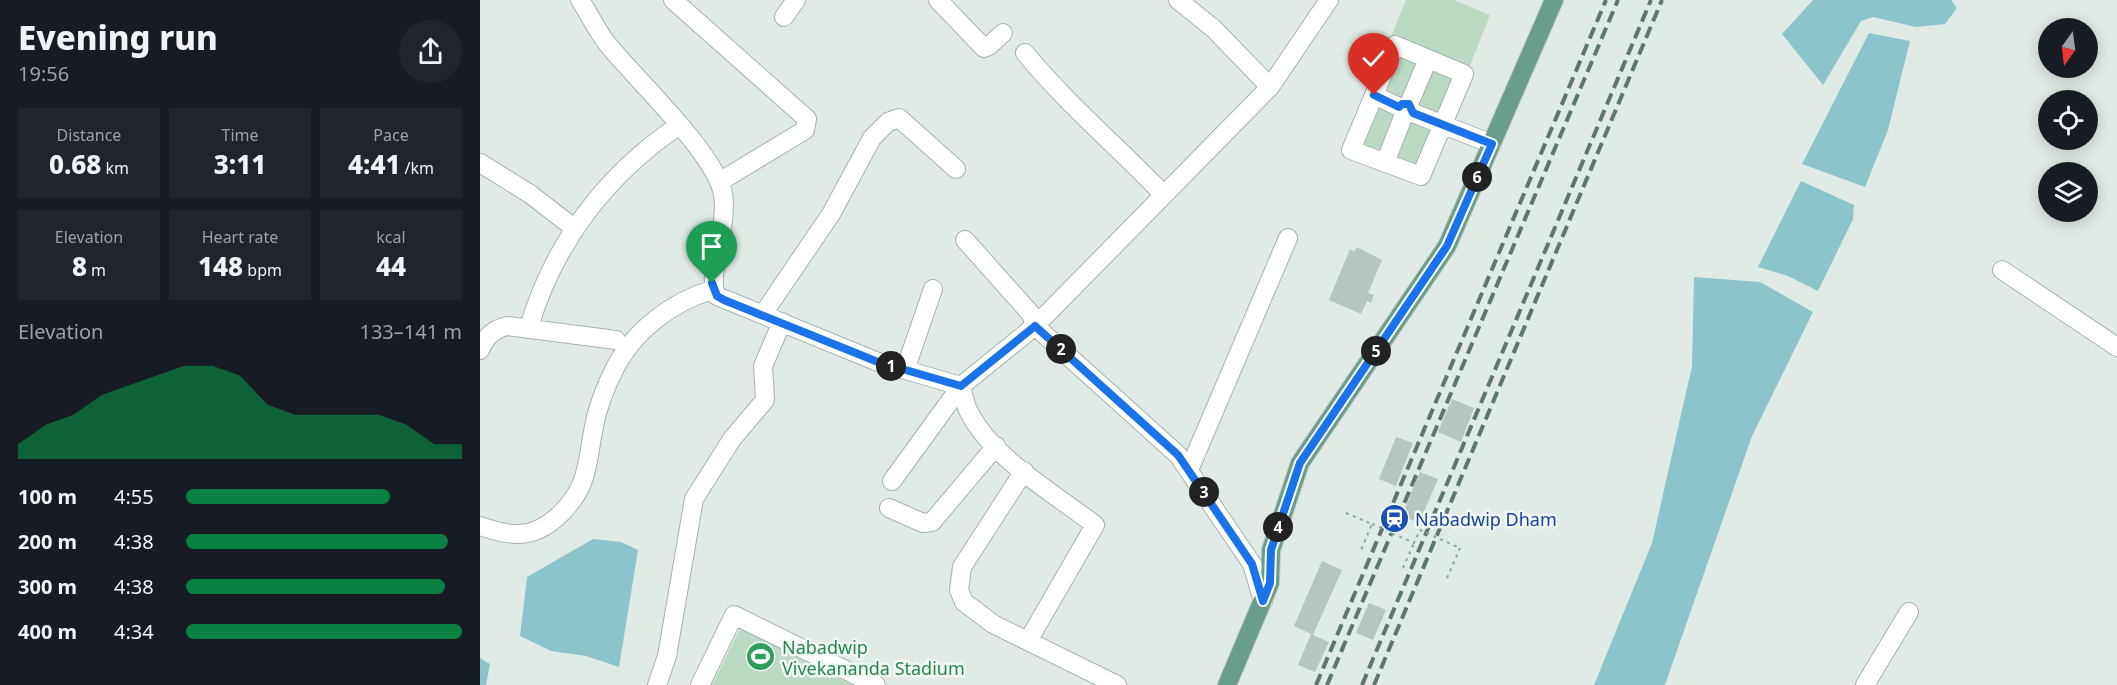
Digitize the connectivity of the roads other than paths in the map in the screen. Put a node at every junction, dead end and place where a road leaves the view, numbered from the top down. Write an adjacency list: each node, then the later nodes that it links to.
1 (580, 0): 16 (street)
2 (673, 0): 21 (street)
3 (796, 0): 8 (street)
4 (938, 0): 9 (street)
5 (1178, 0): 12 (street)
6 (1329, 0): 12 (street)
7 (1554, 0): 17 (main road)
8 (784, 17)
9 (1003, 33)
10 (1025, 52): 22 (street)
11 (1428, 59): 13 (street); 14 (street); 15 (street)
12 (1270, 87): 22 (street)
13 (1374, 95): 14 (street); 18 (street)
14 (1406, 110): 15 (street); 18 (street)
15 (1443, 124): 17 (street); 18 (street)
16 (678, 126): 21 (street); 23 (street)
17 (1492, 144): 44 (main road)
18 (1385, 163)
19 (480, 164): 23 (street)
20 (956, 169): 29 (street)
21 (719, 183): 28 (street)
22 (1164, 195): 31 (street)
23 (574, 228): 32 (street)
24 (1288, 238): 39 (street)
25 (964, 240): 31 (street)
26 (2002, 270): 35 (street)
27 (933, 289): 36 (street)
28 (712, 290): 29 (street); 43 (street)
29 (763, 314): 30 (street)
30 (782, 322): 36 (street); 47 (street)
31 (1035, 326): 37 (street); 39 (street)
32 (529, 327): 33 (street); 34 (street)
33 (483, 338)
34 (616, 340)
35 (2117, 347)
36 (905, 370): 37 (street)
37 (961, 386): 38 (street); 41 (street)
38 (996, 446): 40 (street); 42 (street)
39 (1189, 470): 44 (street)
40 (1024, 471): 46 (street); 46 (street)
41 (892, 482)
42 (889, 508)
43 (480, 526)
44 (1263, 601): 51 (main road)
45 (1909, 612): 52 (street)
46 (1029, 640): 50 (street)
47 (657, 685)
48 (700, 685): 49 (street)
49 (876, 685)
50 (1117, 685)
51 (1227, 685)
52 (1865, 685)

